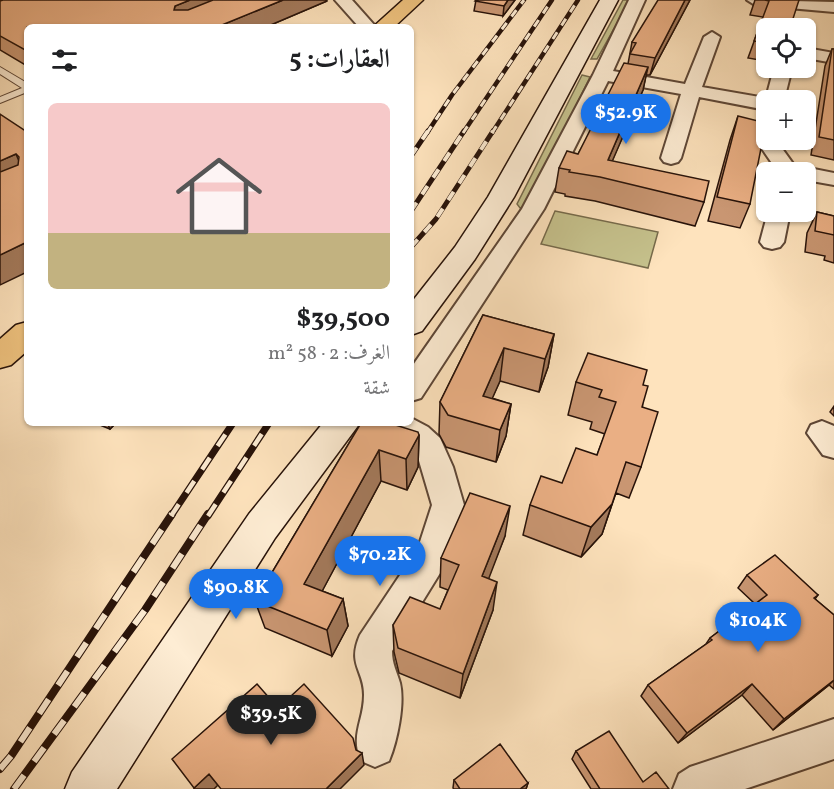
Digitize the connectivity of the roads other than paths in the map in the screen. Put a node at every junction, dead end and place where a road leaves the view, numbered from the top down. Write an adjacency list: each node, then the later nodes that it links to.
1 (343, 0): 7 (street)
2 (414, 0): 8 (main road)
3 (609, 0): 12 (street)
4 (637, 0): 14 (street)
5 (755, 0): 6 (street)
6 (834, 7)
7 (365, 24)
8 (386, 24)
9 (712, 36): 17 (street)
10 (816, 55): 11 (street)
11 (834, 58)
12 (571, 69): 14 (street); 27 (street)
13 (0, 70): 15 (lane)
14 (602, 75): 17 (street); 30 (street)
15 (24, 86)
16 (24, 89): 18 (lane)
17 (692, 90): 19 (street); 21 (street)
18 (0, 100)
19 (756, 102)
20 (776, 150): 22 (street)
21 (670, 158)
22 (786, 162)
23 (816, 176): 24 (street)
24 (834, 179)
25 (776, 222): 26 (street)
26 (772, 242)
27 (414, 320)
28 (24, 336): 29 (main road)
29 (0, 357)
30 (414, 386)
31 (341, 426): 35 (street)
32 (400, 426): 34 (street)
33 (834, 739): 36 (street)
34 (375, 747)
35 (89, 789)
36 (694, 789)

